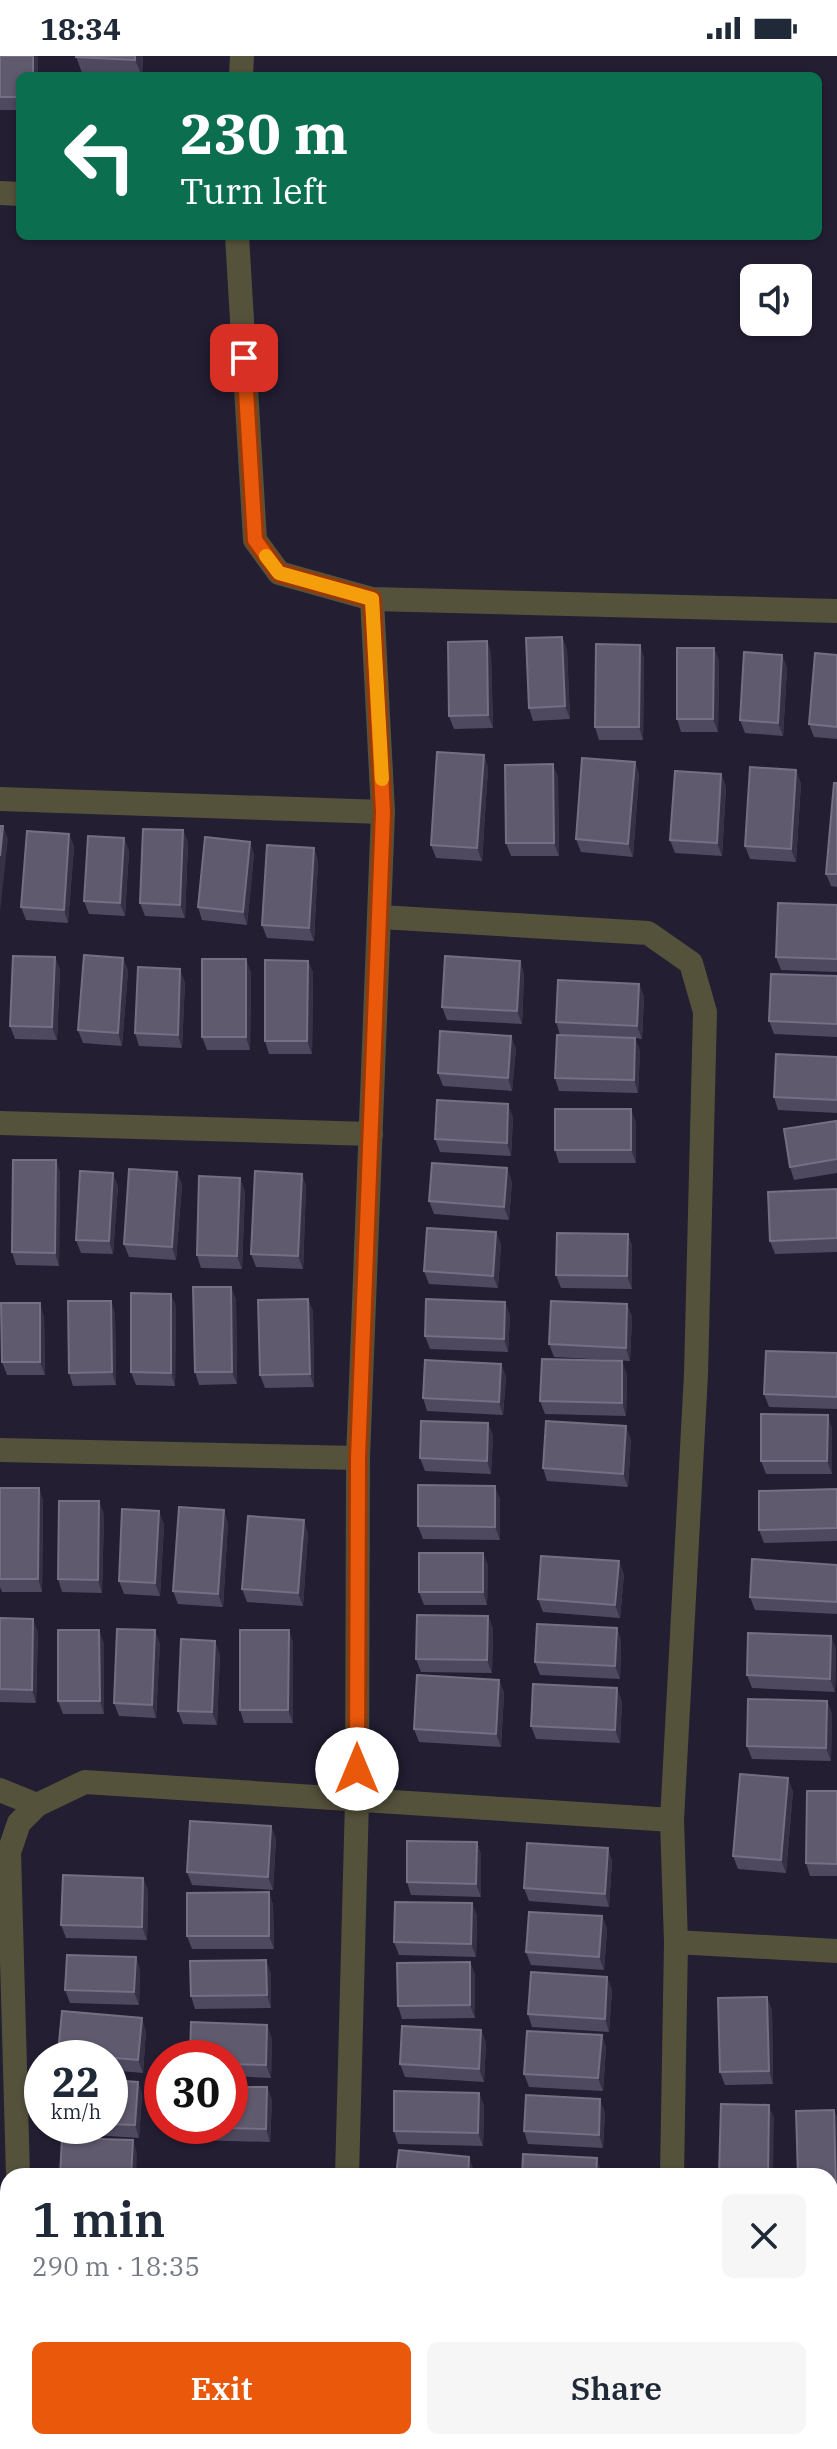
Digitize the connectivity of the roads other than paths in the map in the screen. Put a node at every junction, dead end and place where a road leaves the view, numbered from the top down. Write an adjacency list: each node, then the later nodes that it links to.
1 (237, 240): 2 (street)
2 (372, 599): 3 (street); 5 (street)
3 (837, 611)
4 (0, 799): 5 (street)
5 (383, 812): 6 (street)
6 (381, 917): 8 (street); 14 (street)
7 (0, 1123): 8 (street)
8 (371, 1134): 10 (street)
9 (0, 1450): 10 (street)
10 (358, 1458): 12 (street)
11 (0, 1790): 13 (street)
12 (357, 1800): 13 (street); 14 (street); 18 (street)
13 (37, 1805): 17 (street)
14 (672, 1820): 15 (street)
15 (676, 1942): 16 (street); 19 (street)
16 (837, 1951)
17 (18, 2168)
18 (347, 2168)
19 (672, 2168)

